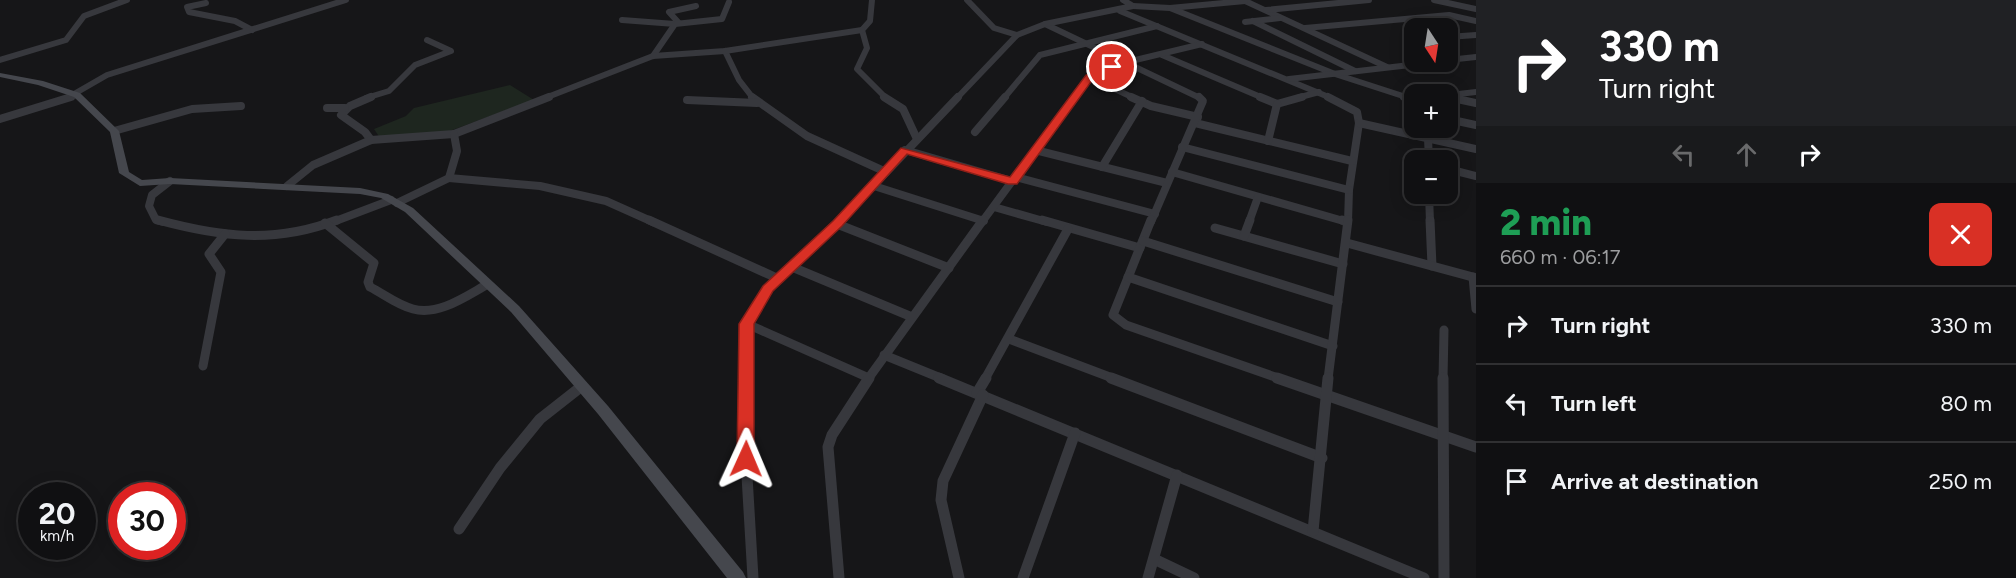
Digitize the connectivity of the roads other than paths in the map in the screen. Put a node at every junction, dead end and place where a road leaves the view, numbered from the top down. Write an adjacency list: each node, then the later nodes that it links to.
1 (110, 0): 12 (street)
2 (127, 0): 12 (street)
3 (346, 0): 31 (street)
4 (872, 0): 32 (street)
5 (967, 0): 33 (street)
6 (1123, 0): 17 (street)
7 (1244, 0): 18 (street); 20 (street)
8 (1300, 0): 15 (street)
9 (1358, 0): 10 (street); 15 (street)
10 (1369, 0)
11 (1434, 0): 19 (street)
12 (119, 2): 44 (street)
13 (729, 2): 27 (street)
14 (206, 3): 31 (street)
15 (1313, 5): 20 (street)
16 (696, 6): 27 (street)
17 (1133, 6): 18 (street); 21 (street)
18 (1170, 8): 49 (street)
19 (1476, 9)
20 (1266, 10): 22 (street)
21 (1120, 11): 28 (street); 29 (street)
22 (1283, 17): 24 (street); 30 (street)
23 (622, 20): 27 (street)
24 (1253, 21): 26 (street); 48 (street)
25 (1476, 21): 30 (street)
26 (1245, 22)
27 (677, 23): 41 (street)
28 (1045, 24): 33 (street); 37 (street)
29 (1157, 26): 37 (street); 38 (street)
30 (1305, 28): 47 (street)
31 (252, 30): 55 (street)
32 (862, 30): 39 (street); 75 (street)
33 (1017, 35): 75 (street)
34 (1476, 35): 35 (street)
35 (1458, 37)
36 (427, 40): 66 (street)
37 (1084, 43): 45 (street); 73 (street)
38 (1202, 44): 40 (street); 52 (street)
39 (725, 51): 41 (street); 61 (street)
40 (1162, 55): 45 (street); 63 (street)
41 (652, 56): 74 (street)
42 (1476, 57): 43 (street)
43 (1458, 59)
44 (0, 60)
45 (1127, 62): 51 (street); 68 (street)
46 (1404, 65): 47 (street)
47 (1387, 67): 48 (street)
48 (1355, 71): 49 (street)
49 (1335, 74): 52 (street); 57 (street)
50 (0, 75): 55 (street)
51 (1089, 77): 60 (street); 82 (street)
52 (1288, 79): 53 (street)
53 (1319, 92): 63 (street); 70 (street)
54 (1476, 92): 56 (street)
55 (75, 95): 67 (street); 72 (street)
56 (1458, 95)
57 (1404, 97)
58 (1458, 98): 62 (street)
59 (687, 100): 61 (street)
60 (1142, 101): 68 (street); 85 (street)
61 (757, 103): 86 (street)
62 (1476, 103)
63 (1278, 104): 78 (street)
64 (241, 106): 72 (street)
65 (327, 108): 66 (street)
66 (345, 108): 77 (street)
67 (0, 119)
68 (1197, 120): 78 (street); 79 (street)
69 (1458, 121): 71 (street)
70 (1359, 123): 76 (street); 84 (street)
71 (1476, 125)
72 (114, 131): 92 (street)
73 (975, 132)
74 (454, 134): 77 (street); 90 (street)
75 (917, 139): 81 (street)
76 (1428, 139): 80 (street); 83 (street)
77 (371, 140): 94 (street)
78 (1268, 141): 84 (street)
79 (1182, 147): 87 (street); 96 (street)
80 (1476, 149)
81 (905, 150): 86 (street); 91 (street)
82 (1035, 150): 85 (street); 91 (street)
83 (1428, 150)
84 (1352, 161): 96 (street)
85 (1102, 167): 93 (street)
86 (886, 172): 95 (street)
87 (1172, 172): 93 (street); 97 (street)
88 (1458, 172): 89 (street)
89 (1476, 176)
90 (449, 178): 98 (street); 118 (street)
91 (1014, 179): 100 (street); 101 (street)
92 (170, 181): 94 (street); 108 (street)
93 (1167, 183): 101 (street)
94 (287, 186): 98 (street)
95 (874, 186): 102 (street); 105 (street)
96 (1349, 190): 103 (street)
97 (1258, 197): 103 (street); 109 (street)
98 (394, 202): 104 (street); 119 (street)
99 (1430, 204): 113 (street)
100 (994, 207): 102 (street); 107 (street)
101 (1155, 214): 111 (street)
102 (984, 221): 115 (street)
103 (1347, 222): 110 (street)
104 (325, 223): 108 (street); 119 (street)
105 (837, 224): 114 (street); 115 (street)
106 (1215, 228): 109 (street)
107 (1068, 229): 111 (street); 125 (street)
108 (225, 234): 128 (street)
109 (1244, 236): 112 (street)
110 (1347, 243): 112 (street); 113 (street)
111 (1141, 244): 116 (street); 120 (street)
112 (1343, 264): 120 (street)
113 (1431, 266): 117 (street)
114 (792, 267): 118 (street); 122 (street)
115 (949, 268): 122 (street)
116 (1128, 277): 126 (street); 132 (street)
117 (1474, 278): 121 (street)
118 (779, 279): 123 (street)
119 (488, 284): 130 (street)
120 (1338, 302): 126 (street)
121 (1476, 309)
122 (912, 317): 127 (street)
123 (747, 324): 129 (street); 142 (street)
124 (1444, 330): 134 (street)
125 (1009, 339): 131 (street); 136 (street)
126 (1333, 346): 132 (street)
127 (884, 355): 129 (street); 131 (street)
128 (203, 366)
129 (869, 378): 143 (street)
130 (582, 386): 138 (street); 141 (street)
131 (980, 394): 133 (street); 144 (street)
132 (1326, 395): 134 (street); 136 (street)
133 (1075, 433): 137 (street); 145 (street)
134 (1441, 436): 135 (street); 149 (street)
135 (1476, 447)
136 (1322, 458): 139 (street)
137 (1177, 475): 139 (street); 140 (street)
138 (459, 529)
139 (1313, 531): 148 (street)
140 (1154, 559): 146 (street); 147 (street)
141 (737, 578)
142 (753, 578)
143 (839, 578)
144 (959, 578)
145 (1023, 578)
146 (1148, 578)
147 (1194, 578)
148 (1424, 578)
149 (1444, 578)

